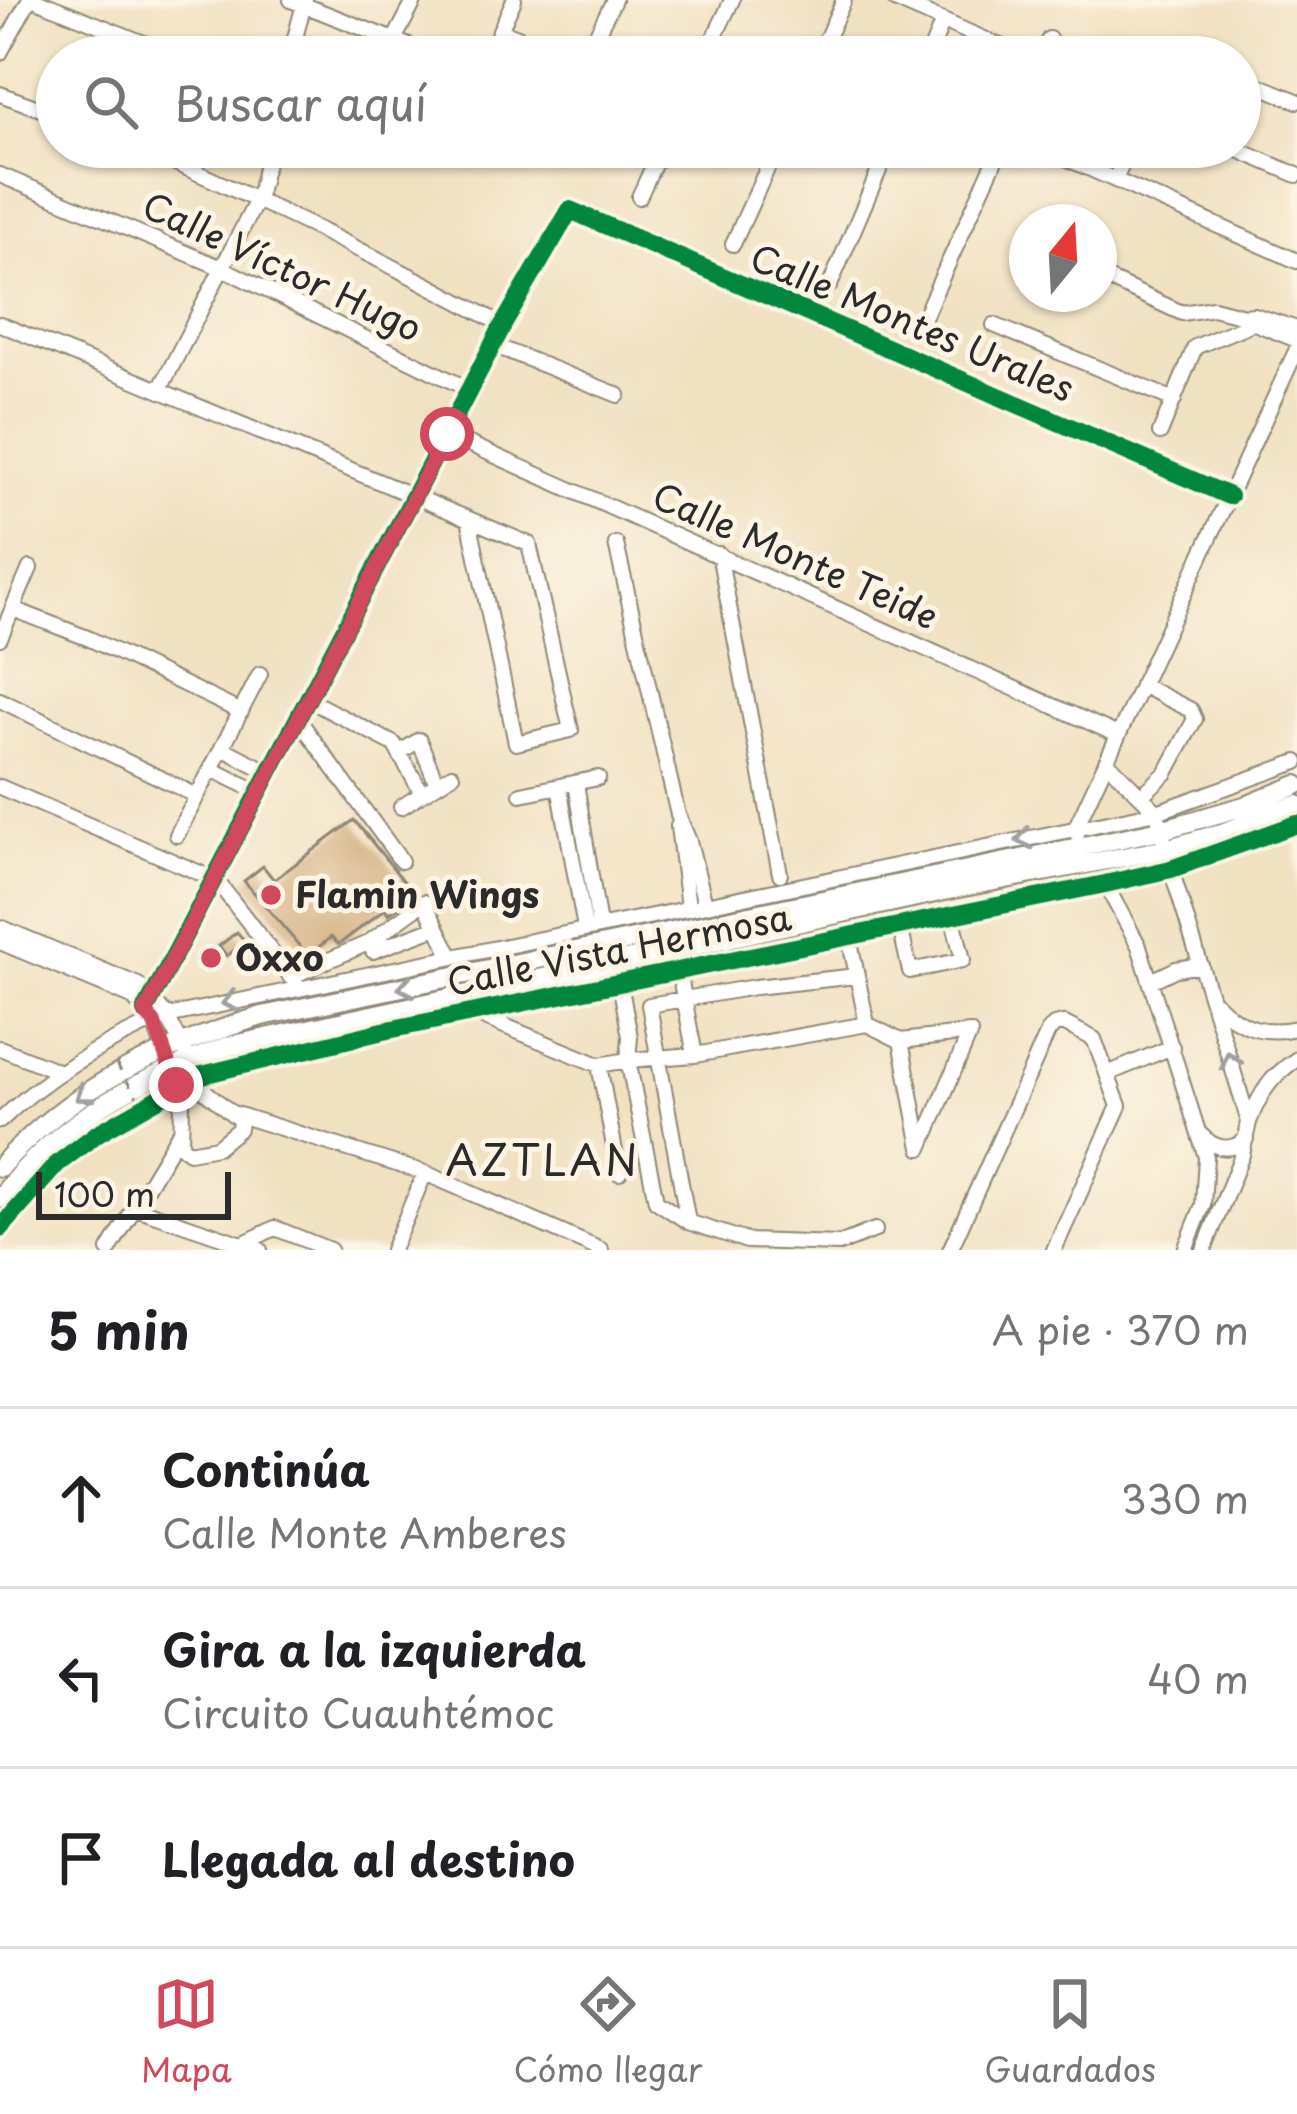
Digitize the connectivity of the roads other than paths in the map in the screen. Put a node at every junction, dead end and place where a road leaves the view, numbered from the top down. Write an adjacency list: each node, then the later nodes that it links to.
1 (33, 0): 11 (street); 22 (street)
2 (415, 0): 14 (street)
3 (514, 0): 10 (street)
4 (614, 0): 17 (street)
5 (732, 0): 18 (street)
6 (844, 0): 19 (street)
7 (895, 0): 9 (street)
8 (299, 2): 12 (street); 13 (street)
9 (943, 21): 20 (street); 21 (street)
10 (500, 30): 15 (street); 16 (street)
11 (125, 36)
12 (293, 36)
13 (384, 36)
14 (396, 36)
15 (497, 36)
16 (515, 36)
17 (596, 36)
18 (715, 36)
19 (828, 36)
20 (937, 36)
21 (977, 36)
22 (0, 52)
23 (1261, 86): 25 (street)
24 (0, 94): 26 (street)
25 (1297, 101)
26 (36, 107)
27 (1261, 160): 37 (street)
28 (188, 168): 40 (street)
29 (265, 168): 40 (street)
30 (652, 168): 39 (street)
31 (767, 168): 41 (street)
32 (880, 168): 45 (street)
33 (991, 168): 47 (street)
34 (1087, 168): 38 (street)
35 (1120, 168): 38 (street)
36 (0, 175): 43 (street, Calle Víctor Hugo)
37 (1297, 176)
38 (1114, 180): 42 (street)
39 (639, 197)
40 (258, 198): 43 (street); 49 (street)
41 (733, 244)
42 (1297, 261)
43 (222, 268): 55 (street); 56 (street, Calle Víctor Hugo)
44 (1117, 283): 46 (street)
45 (830, 285)
46 (1249, 318): 51 (street); 53 (street); 58 (street)
47 (923, 319)
48 (0, 324): 55 (street)
49 (503, 325): 52 (street); 62 (street, Calle Montes Urales)
50 (994, 326): 58 (street)
51 (1297, 329)
52 (493, 345): 56 (street); 57 (street)
53 (1297, 345): 54 (street)
54 (1292, 375): 62 (street)
55 (160, 389): 61 (street)
56 (470, 390): 60 (street)
57 (618, 395)
58 (1174, 400): 59 (street)
59 (1160, 433)
60 (447, 434): 61 (street); 65 (street, Calle Monte Teide)
61 (415, 496): 63 (street); 72 (street)
62 (1229, 496): 70 (street)
63 (469, 519): 63 (street)
64 (616, 544): 96 (street)
65 (718, 554): 75 (street, Calle Monte Teide); 103 (street)
66 (30, 568): 67 (street)
67 (13, 609): 68 (street); 73 (street)
68 (0, 638)
69 (260, 674): 73 (street)
70 (1141, 685): 75 (street); 93 (street)
71 (0, 700): 92 (street)
72 (309, 700): 74 (street); 77 (street)
73 (241, 712): 76 (street)
74 (298, 720): 81 (street); 101 (street)
75 (1118, 735): 78 (street)
76 (222, 748): 80 (street); 81 (street)
77 (399, 753): 85 (street); 90 (street)
78 (1106, 761): 93 (street); 99 (street)
79 (1297, 762): 100 (street)
80 (211, 769): 89 (street); 92 (street)
81 (271, 773): 89 (street)
82 (452, 775): 85 (street)
83 (598, 778): 84 (street)
84 (576, 783): 87 (street); 112 (street)
85 (437, 784): 90 (street)
86 (1297, 785): 100 (main road)
87 (559, 786): 91 (street); 112 (street)
88 (0, 787): 104 (street)
89 (261, 794): 104 (street)
90 (422, 794): 95 (street)
91 (520, 794)
92 (197, 796): 98 (street)
93 (1142, 796): 100 (street)
94 (1297, 805): 100 (main road)
95 (401, 806)
96 (678, 815): 106 (street); 107 (street)
97 (1297, 824): 100 (street, Calle Vista Hermosa)
98 (177, 835)
99 (1079, 837): 100 (main road); 102 (street); 106 (street, one-way to 106); 138 (main road, one-way to 138)
100 (1164, 840): 102 (main road); 105 (street, Calle Vista Hermosa); 117 (street)
101 (401, 862)
102 (1094, 863): 105 (street); 123 (main road)
103 (780, 874)
104 (216, 880): 122 (street); 127 (street)
105 (1105, 884): 108 (street, Calle Vista Hermosa); 121 (street)
106 (705, 904): 107 (street)
107 (688, 907): 112 (street)
108 (952, 915): 109 (street, Calle Vista Hermosa); 109 (street)
109 (899, 926): 113 (street, Calle Vista Hermosa)
110 (0, 927): 127 (street)
111 (437, 927): 115 (street); 115 (street); 116 (street)
112 (592, 927): 116 (street)
113 (849, 937): 119 (street, Calle Vista Hermosa); 120 (street)
114 (0, 942): 127 (street)
115 (370, 947): 118 (street); 122 (street)
116 (452, 955): 118 (street)
117 (1201, 965): 121 (street); 126 (street)
118 (382, 969): 122 (street)
119 (671, 974): 123 (main road); 124 (street, Calle Vista Hermosa); 125 (street)
120 (857, 976): 125 (street); 129 (street)
121 (1151, 981): 132 (street)
122 (294, 982): 127 (street, one-way to 127)
123 (520, 982): 140 (main road)
124 (620, 983): 128 (street, Calle Vista Hermosa); 137 (street)
125 (684, 999): 134 (street); 135 (street)
126 (1211, 999): 130 (street); 145 (street, one-way to 126)
127 (155, 1012): 138 (street); 141 (street)
128 (473, 1013): 139 (street); 140 (street, Calle Vista Hermosa)
129 (867, 1024): 131 (street); 134 (street)
130 (1297, 1028)
131 (901, 1041): 131 (street)
132 (1172, 1047): 142 (street); 146 (street)
133 (0, 1048): 141 (street)
134 (695, 1054): 135 (street)
135 (659, 1057): 137 (street); 154 (street)
136 (1297, 1059): 145 (street)
137 (628, 1060): 139 (street); 154 (street)
138 (172, 1061): 140 (main road); 147 (street); 149 (main road, one-way to 149); 152 (main road); 155 (street)
139 (599, 1065): 151 (street)
140 (194, 1068): 143 (street)
141 (60, 1072): 144 (street)
142 (1107, 1075): 163 (street); 164 (street)
143 (236, 1114): 147 (street); 150 (street)
144 (0, 1121)
145 (1250, 1122): 148 (street)
146 (1200, 1134): 148 (street); 165 (street)
147 (178, 1136): 153 (street)
148 (1246, 1139): 166 (street)
149 (0, 1168)
150 (425, 1173): 161 (street); 162 (street)
151 (619, 1173)
152 (0, 1198)
153 (133, 1208): 157 (street); 158 (street)
154 (688, 1222): 156 (street)
155 (0, 1229)
156 (875, 1230)
157 (242, 1244): 159 (street); 160 (street)
158 (110, 1250)
159 (260, 1250)
160 (330, 1250)
161 (392, 1250)
162 (601, 1250)
163 (950, 1250)
164 (1054, 1250)
165 (1185, 1250)
166 (1204, 1250)

